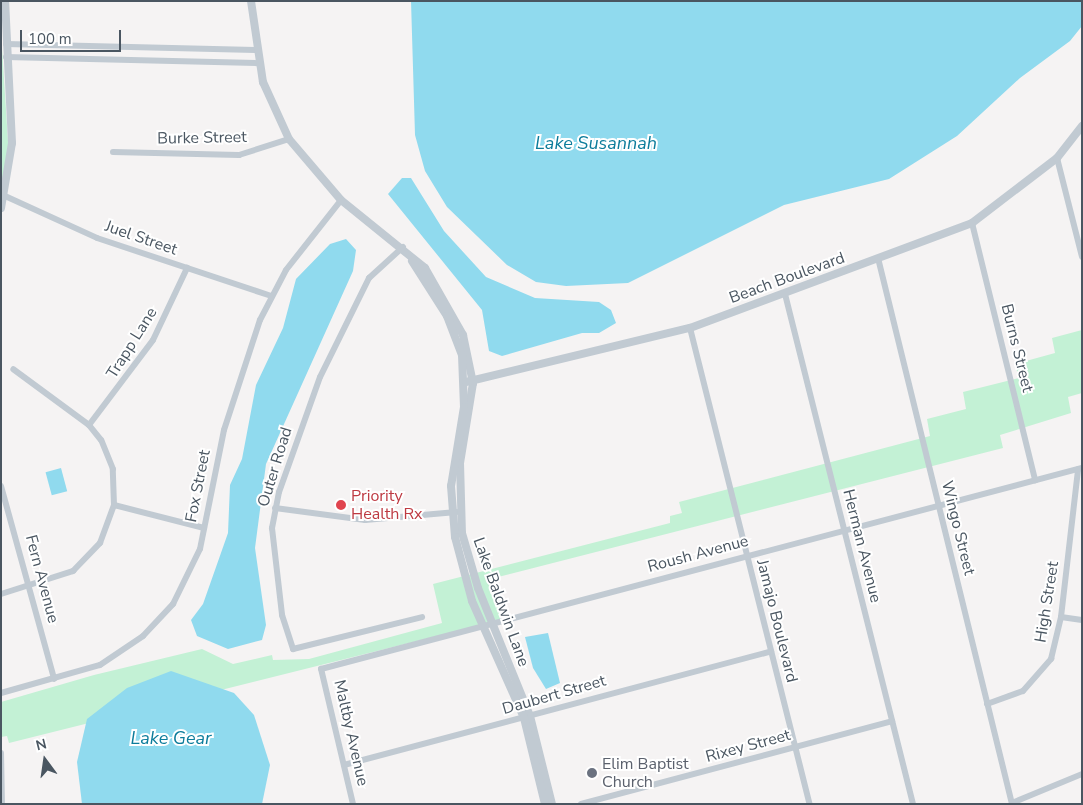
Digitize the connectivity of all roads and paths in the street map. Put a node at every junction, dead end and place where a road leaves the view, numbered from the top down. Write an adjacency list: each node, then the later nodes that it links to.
1 (5, 1): 3 (street)
2 (251, 1): 4 (street, Lake Baldwin Lane)
3 (6, 44): 4 (street); 5 (street)
4 (255, 50): 6 (street, Lake Baldwin Lane)
5 (6, 57): 6 (street); 11 (street)
6 (258, 63): 8 (street, Lake Baldwin Lane)
7 (1082, 126): 10 (street, Beach Boulevard)
8 (289, 139): 9 (street, Burke Street); 12 (street, Lake Baldwin Lane)
9 (113, 152)
10 (1057, 158): 14 (street, Beach Boulevard); 16 (street)
11 (5, 196): 13 (street); 18 (street, Juel Street)
12 (341, 200): 15 (street, Lake Baldwin Lane); 20 (street, Fox Street)
13 (1, 208)
14 (972, 223): 17 (street, Beach Boulevard); 26 (street, Burns Street)
15 (403, 247): 23 (street, Lake Baldwin Lane); 31 (street, Outer Road)
16 (1082, 257)
17 (878, 258): 19 (street, Beach Boulevard); 29 (street, Wingo Street)
18 (187, 268): 20 (street, Juel Street); 24 (street, Trapp Lane)
19 (785, 294): 21 (street, Beach Boulevard); 34 (street, Herman Avenue)
20 (271, 296): 33 (street, Fox Street)
21 (690, 328): 23 (street, Beach Boulevard); 35 (street, Jamajo Boulevard)
22 (13, 368): 24 (street)
23 (469, 382): 32 (street, Lake Baldwin Lane)
24 (89, 425): 30 (street)
25 (1080, 468): 26 (street, Roush Avenue); 39 (street, High Street)
26 (1035, 480): 29 (street, Roush Avenue)
27 (1, 486): 28 (street, Fern Avenue)
28 (3, 494): 36 (street, Fern Avenue)
29 (938, 504): 34 (street, Roush Avenue); 47 (street, Wingo Street)
30 (114, 505): 33 (street); 36 (street)
31 (275, 508): 32 (street); 38 (street, Outer Road)
32 (456, 512): 41 (street, Lake Baldwin Lane); 42 (street, Lake Baldwin Lane)
33 (204, 528): 45 (street, Fox Street)
34 (844, 530): 35 (street, Roush Avenue); 49 (street, Herman Avenue)
35 (747, 555): 41 (street, Roush Avenue); 43 (street, Jamajo Boulevard)
36 (31, 587): 37 (street); 45 (street, Fern Avenue)
37 (1, 594)
38 (422, 617)
39 (1061, 617): 40 (street); 47 (street, High Street)
40 (1082, 620)
41 (491, 622): 42 (street, Roush Avenue); 48 (street, Lake Baldwin Lane)
42 (482, 625): 44 (street, Roush Avenue); 48 (street, Lake Baldwin Lane)
43 (771, 651): 48 (street, Daubert Street); 50 (street, Jamajo Boulevard)
44 (321, 669): 52 (street, Maltby Avenue)
45 (54, 679): 46 (street, Fox Street)
46 (1, 693)
47 (987, 704): 61 (street, Wingo Street)
48 (527, 717): 52 (street, Daubert Street); 56 (street, Lake Baldwin Lane); 57 (street, Lake Baldwin Lane)
49 (892, 721): 50 (street, Rixey Street); 60 (street, Herman Avenue)
50 (795, 747): 58 (street, Rixey Street); 59 (street, Jamajo Boulevard)
51 (2, 753): 54 (street)
52 (344, 765): 55 (street, Maltby Avenue)
53 (1082, 774): 61 (street)
54 (2, 804)
55 (353, 804)
56 (545, 804)
57 (552, 804)
58 (581, 804)
59 (810, 804)
60 (913, 804)
61 (1012, 804)

